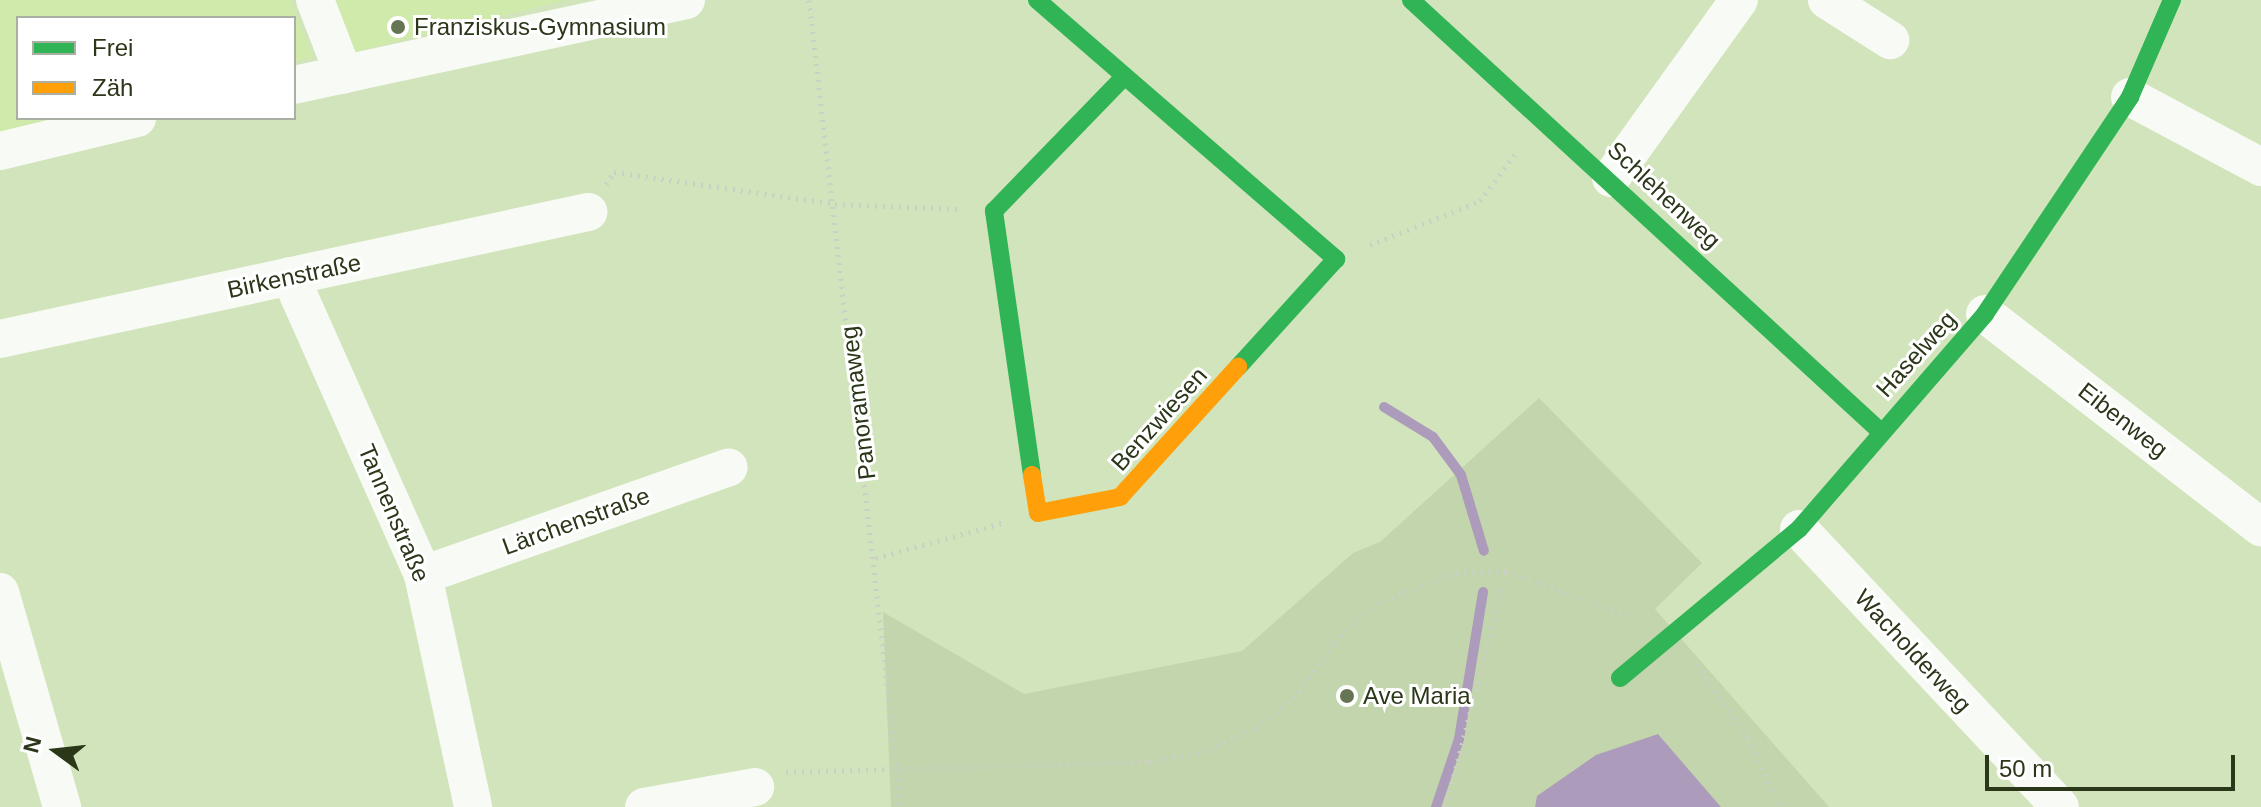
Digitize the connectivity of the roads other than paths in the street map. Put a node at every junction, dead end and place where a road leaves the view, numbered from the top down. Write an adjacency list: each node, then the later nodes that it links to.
1 (315, 0): 9 (street)
2 (686, 0): 9 (street)
3 (1037, 0): 10 (street)
4 (1411, 0): 16 (street, Schlehenweg)
5 (1739, 0): 16 (street)
6 (1827, 0): 8 (street)
7 (2172, 0): 12 (street, Haselweg)
8 (1890, 40)
9 (344, 75): 11 (street)
10 (1124, 77): 10 (street, Benzwiesen)
11 (296, 85)
12 (2130, 97): 15 (street); 19 (street, Haselweg)
13 (129, 120): 14 (street)
14 (0, 151)
15 (2261, 167)
16 (1611, 178): 21 (street, Schlehenweg)
17 (588, 212): 18 (street, Birkenstraße)
18 (290, 276): 20 (street, Birkenstraße); 25 (street, Tannenstraße)
19 (1985, 314): 21 (street, Haselweg); 23 (street, Eibenweg)
20 (0, 339)
21 (1880, 431): 24 (street, Haselweg)
22 (729, 467): 25 (street, Lärchenstraße)
23 (2261, 527)
24 (1799, 529): 27 (street, Haselweg); 32 (street, Wacholderweg)
25 (423, 575): 30 (street, Tannenstraße)
26 (0, 592): 29 (street)
27 (1620, 678)
28 (755, 787): 31 (street)
29 (62, 807)
30 (473, 807)
31 (644, 807)
32 (2060, 807)

